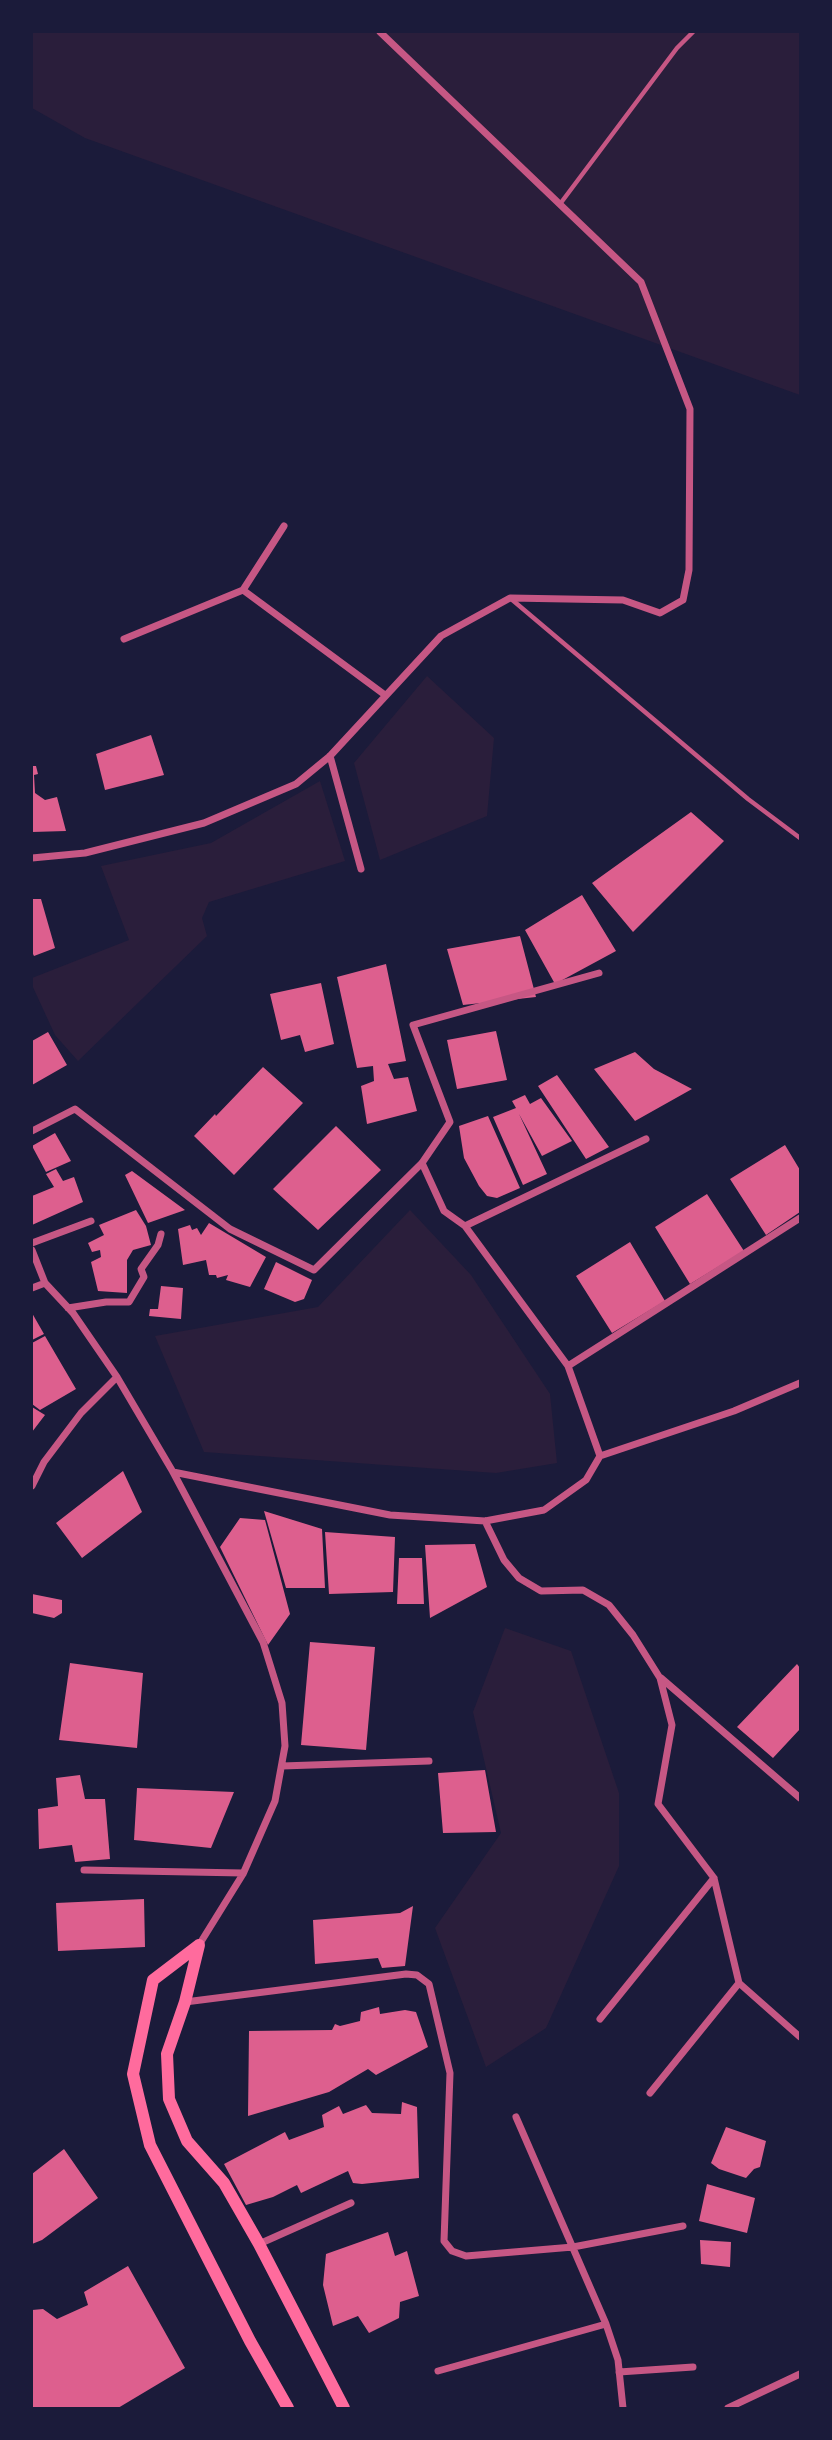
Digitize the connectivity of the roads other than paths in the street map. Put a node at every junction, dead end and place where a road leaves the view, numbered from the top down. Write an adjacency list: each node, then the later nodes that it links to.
1 (380, 32): 3 (street)
2 (693, 32): 3 (lane)
3 (560, 204): 6 (street)
4 (284, 526): 5 (street)
5 (243, 590): 7 (street); 8 (street)
6 (510, 598): 8 (street); 10 (lane)
7 (124, 639)
8 (385, 695): 9 (street)
9 (330, 756): 11 (street); 12 (street)
10 (800, 838)
11 (32, 858)
12 (361, 869)
13 (599, 973): 16 (street)
14 (32, 1131): 16 (street)
15 (646, 1139): 19 (street)
16 (422, 1163): 19 (street)
17 (800, 1218): 26 (street)
18 (92, 1221): 21 (street)
19 (465, 1226): 26 (street)
20 (161, 1234): 25 (street)
21 (32, 1243)
22 (32, 1250): 23 (street)
23 (45, 1283): 24 (street); 25 (street)
24 (32, 1288)
25 (68, 1308): 27 (street)
26 (568, 1366): 31 (street)
27 (117, 1377): 32 (street); 33 (street)
28 (800, 1383): 29 (street)
29 (789, 1389): 30 (street); 31 (street)
30 (800, 1394)
31 (600, 1456): 34 (street)
32 (173, 1472): 34 (street); 37 (street)
33 (32, 1486)
34 (485, 1521): 35 (street)
35 (660, 1678): 38 (street); 41 (street)
36 (429, 1761): 37 (street)
37 (282, 1766): 40 (street)
38 (800, 1798)
39 (84, 1870): 40 (street)
40 (243, 1873): 42 (street)
41 (714, 1878): 43 (street); 45 (street)
42 (199, 1945): 44 (main road); 58 (main road)
43 (739, 1983): 46 (street); 47 (street)
44 (185, 2001): 51 (main road); 52 (street)
45 (600, 2019)
46 (800, 2037)
47 (650, 2093)
48 (516, 2117): 52 (street)
49 (351, 2203): 51 (street)
50 (683, 2226): 52 (street)
51 (259, 2244): 59 (main road)
52 (573, 2247): 53 (street)
53 (606, 2324): 55 (street); 56 (street)
54 (693, 2367): 56 (street)
55 (438, 2371)
56 (619, 2372): 60 (street)
57 (800, 2374): 61 (street)
58 (288, 2409)
59 (344, 2409)
60 (622, 2409)
61 (728, 2409)

